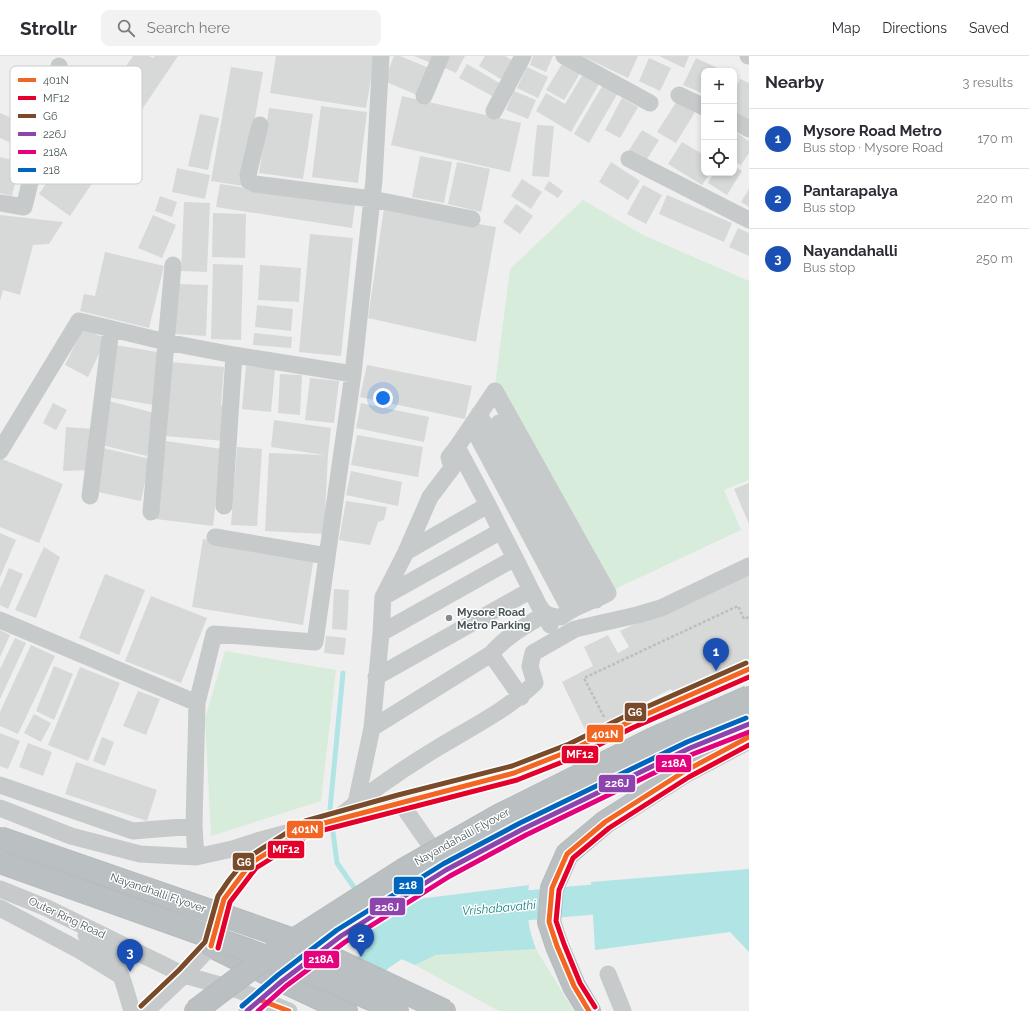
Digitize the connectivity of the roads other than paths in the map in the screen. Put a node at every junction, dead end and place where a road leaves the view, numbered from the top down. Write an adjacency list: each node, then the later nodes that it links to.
1 (381, 56): 15 (street)
2 (441, 56): 6 (street)
3 (523, 56): 9 (street)
4 (564, 56): 7 (street)
5 (680, 95): 8 (street)
6 (424, 96)
7 (650, 103)
8 (701, 106)
9 (494, 112)
10 (737, 123): 12 (street)
11 (260, 125): 15 (street)
12 (749, 129)
13 (629, 159): 18 (street)
14 (30, 184): 16 (street)
15 (372, 199): 17 (street); 23 (street)
16 (0, 202)
17 (472, 219)
18 (749, 220)
19 (173, 266): 21 (street)
20 (111, 329): 21 (street); 26 (street); 27 (street)
21 (166, 342): 22 (street); 30 (street)
22 (234, 355): 23 (street); 29 (street)
23 (353, 374): 34 (street)
24 (479, 414): 25 (street); 39 (street); 39 (street)
25 (457, 447): 28 (street); 33 (street)
26 (0, 451)
27 (90, 496)
28 (488, 505): 31 (street); 33 (street)
29 (224, 506)
30 (151, 512)
31 (501, 530): 35 (street); 38 (street)
32 (215, 537): 34 (street)
33 (406, 552): 38 (street)
34 (327, 556): 49 (street)
35 (515, 558): 37 (street); 42 (street)
36 (749, 566): 43 (street)
37 (531, 590): 40 (street); 46 (street)
38 (382, 597): 42 (street)
39 (583, 605): 40 (street)
40 (545, 614): 43 (street); 44 (street)
41 (0, 620): 49 (street)
42 (381, 634): 46 (street)
43 (557, 638): 47 (street)
44 (491, 654): 47 (street); 52 (street)
45 (749, 669): 55 (street)
46 (376, 677): 52 (street)
47 (520, 697): 56 (street)
48 (749, 697): 76 (highway, Nayandahalli Flyover, bridge)
49 (197, 703): 59 (street)
50 (749, 716): 77 (highway, Nayandahalli Flyover, bridge)
51 (749, 724): 64 (street)
52 (372, 728): 56 (street)
53 (749, 737): 83 (highway)
54 (0, 785): 59 (street)
55 (400, 802): 58 (street); 64 (street)
56 (356, 803): 58 (street)
57 (0, 808): 62 (street)
58 (335, 820): 60 (street)
59 (194, 826): 62 (street)
60 (309, 828): 62 (street); 68 (street)
61 (0, 838): 82 (highway, Nayandhalli Flyover, bridge)
62 (196, 857)
63 (0, 862): 81 (highway, bridge)
64 (446, 870): 72 (street)
65 (0, 889): 67 (street, Outer Ring Road)
66 (0, 908): 71 (street)
67 (48, 908): 69 (street, Outer Ring Road); 71 (street)
68 (211, 946): 69 (street); 72 (highway)
69 (184, 974): 73 (street, Outer Ring Road); 75 (street)
70 (608, 974): 84 (street)
71 (121, 976): 74 (street)
72 (282, 982): 73 (street); 80 (highway)
73 (260, 1000): 78 (street); 79 (street, Outer Ring Road)
74 (132, 1011)
75 (146, 1011)
76 (195, 1011)
77 (217, 1011)
78 (247, 1011)
79 (289, 1011)
80 (346, 1011)
81 (398, 1011)
82 (445, 1011)
83 (589, 1011)
84 (623, 1011)

